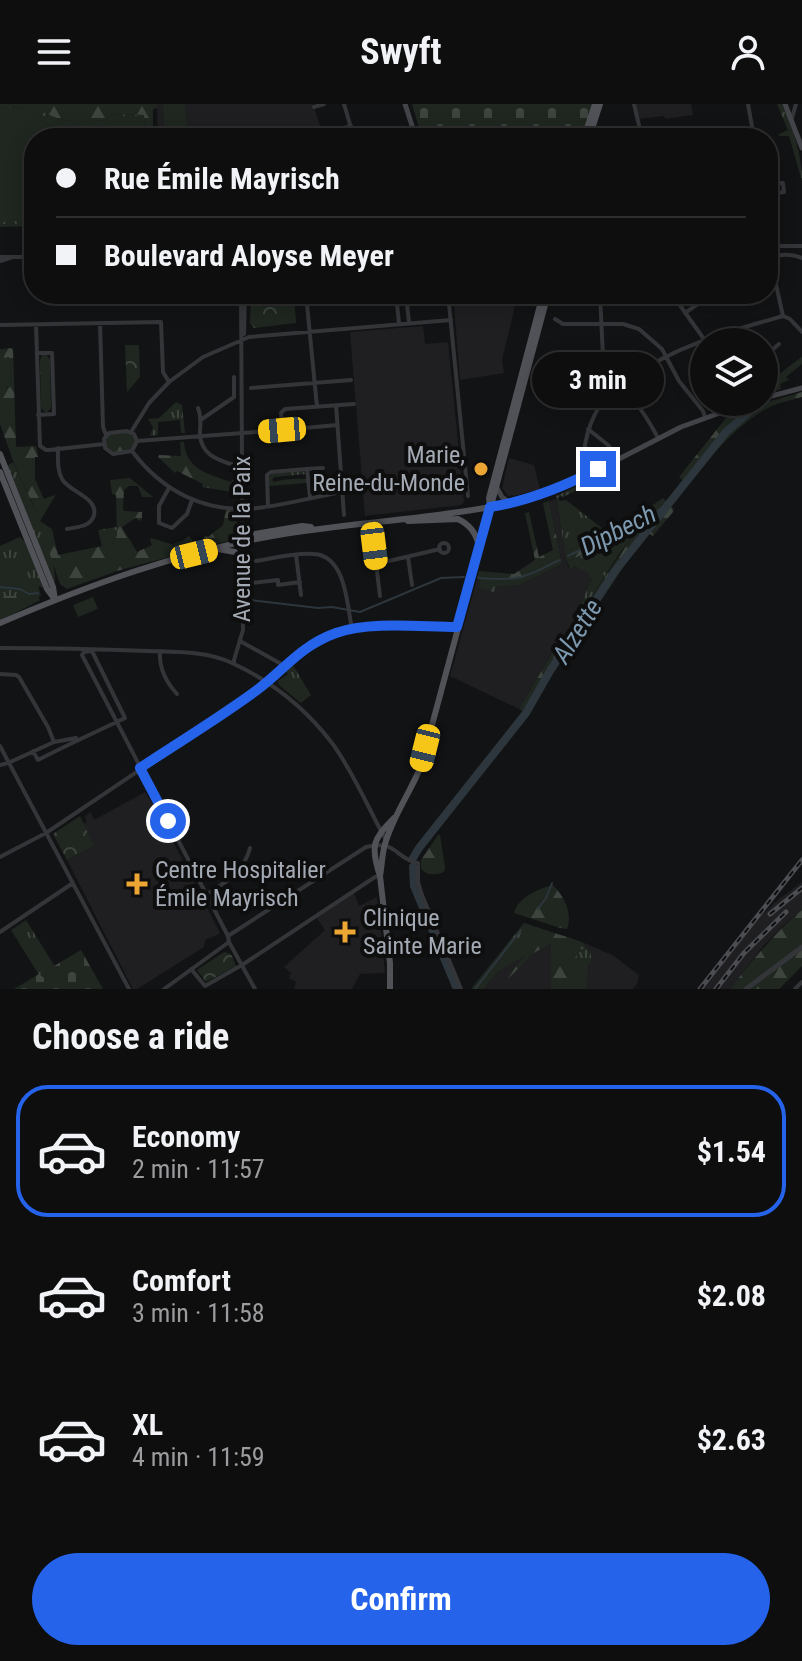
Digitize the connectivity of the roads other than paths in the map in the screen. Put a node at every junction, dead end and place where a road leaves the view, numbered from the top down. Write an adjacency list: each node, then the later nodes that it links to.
1 (324, 104): 9 (street)
2 (344, 104): 11 (street)
3 (405, 104): 13 (main road)
4 (598, 104): 14 (main road)
5 (634, 104): 15 (street)
6 (748, 104): 16 (street)
7 (785, 104): 10 (main road)
8 (796, 104): 10 (street)
9 (314, 107)
10 (792, 118): 17 (main road)
11 (351, 126): 12 (street)
12 (344, 128)
13 (413, 128)
14 (590, 128)
15 (640, 128)
16 (752, 128)
17 (802, 148)
18 (778, 183): 19 (street)
19 (778, 193)
20 (802, 245): 21 (street)
21 (778, 246)
22 (778, 256): 24 (street)
23 (24, 257): 25 (street)
24 (802, 258)
25 (0, 259)
26 (778, 294): 38 (street)
27 (243, 304): 51 (street, Avenue de la Paix)
28 (307, 304): 49 (street)
29 (397, 304): 43 (street)
30 (407, 304): 42 (street)
31 (449, 304): 40 (street)
32 (543, 304): 96 (main road)
33 (543, 304): 103 (main road)
34 (600, 304): 44 (street)
35 (679, 304): 37 (street)
36 (698, 304): 37 (street)
37 (685, 313): 47 (street)
38 (783, 316): 48 (street); 50 (street)
39 (555, 319): 44 (street)
40 (451, 320): 42 (street); 98 (street)
41 (100, 323): 46 (street); 59 (street); 79 (street)
42 (409, 323): 43 (street)
43 (399, 324): 49 (street)
44 (601, 324): 54 (street); 57 (street)
45 (0, 325): 46 (street)
46 (36, 325): 53 (street)
47 (696, 328)
48 (744, 328)
49 (310, 332): 51 (street); 60 (street)
50 (802, 332)
51 (242, 340): 59 (street); 78 (street, Avenue de la Paix)
52 (690, 346): 54 (street)
53 (37, 353): 70 (street); 70 (street)
54 (666, 355): 61 (street); 72 (street)
55 (554, 375): 57 (street)
56 (234, 377): 73 (street)
57 (604, 378): 61 (street); 67 (street)
58 (351, 380): 60 (street)
59 (169, 382): 77 (street)
60 (315, 383): 62 (street); 68 (street)
61 (619, 386): 67 (street); 81 (street)
62 (251, 388)
63 (802, 388): 64 (main road)
64 (778, 394)
65 (354, 404): 66 (street)
66 (336, 405): 68 (street); 74 (street)
67 (600, 405): 75 (street)
68 (317, 407): 76 (street)
69 (198, 408): 73 (street)
70 (38, 415): 84 (street)
71 (708, 416): 72 (main road)
72 (705, 417): 81 (main road)
73 (202, 419): 80 (street)
74 (337, 425): 76 (street); 97 (street)
75 (588, 429): 87 (street); 89 (street)
76 (282, 430): 78 (street)
77 (131, 432): 79 (street); 82 (street)
78 (242, 433): 80 (street); 90 (street, Avenue de la Paix)
79 (106, 435): 83 (street)
80 (200, 436): 82 (street); 90 (street)
81 (658, 438): 89 (main road)
82 (137, 441): 85 (street)
83 (104, 444): 84 (street); 85 (street)
84 (58, 448): 109 (street)
85 (132, 451): 95 (street)
86 (0, 454): 124 (main road)
87 (582, 456): 88 (street); 94 (street)
88 (592, 459)
89 (618, 459): 94 (main road)
90 (242, 468): 104 (street, Avenue de la Paix)
91 (323, 468): 92 (street)
92 (307, 469): 99 (street); 102 (street)
93 (0, 472): 124 (main road)
94 (582, 478): 101 (main road)
95 (169, 488): 100 (street); 100 (street)
96 (497, 488): 101 (main road); 103 (main road)
97 (342, 492): 99 (street); 105 (street)
98 (468, 496)
99 (310, 497): 102 (street)
100 (192, 500): 104 (street)
101 (511, 504): 103 (main road)
102 (268, 506): 104 (street)
103 (490, 507): 106 (main road); 112 (main road)
104 (242, 509): 110 (street, Avenue de la Paix)
105 (344, 515)
106 (392, 520): 107 (main road); 112 (main road)
107 (371, 522): 108 (main road); 119 (street)
108 (323, 527): 110 (main road); 111 (main road)
109 (67, 529)
110 (242, 530): 111 (street, Avenue de la Paix)
111 (242, 542): 113 (main road); 117 (street, Avenue de la Paix)
112 (479, 547): 130 (main road)
113 (215, 549): 117 (main road); 120 (main road)
114 (440, 549): 116 (street)
115 (296, 555): 118 (street); 121 (street); 131 (street)
116 (408, 557): 119 (street); 123 (street)
117 (242, 561): 132 (street, Avenue de la Paix)
118 (256, 561)
119 (376, 564): 126 (street)
120 (138, 570): 124 (main road); 127 (main road)
121 (300, 582): 122 (street); 125 (street)
122 (252, 583)
123 (412, 585)
124 (50, 588): 127 (main road); 128 (main road)
125 (301, 595)
126 (380, 596)
127 (55, 600): 128 (main road)
128 (44, 604): 129 (main road)
129 (0, 623)
130 (457, 627): 131 (street); 148 (main road)
131 (352, 629): 136 (street)
132 (240, 641): 135 (street, Avenue de la Paix); 136 (street)
133 (0, 648): 134 (street)
134 (160, 652): 135 (street); 139 (street)
135 (234, 664): 138 (street)
136 (285, 666): 138 (street)
137 (0, 674): 142 (street)
138 (267, 682): 147 (street); 149 (street)
139 (177, 694)
140 (116, 722): 140 (street); 141 (street); 147 (street)
141 (81, 737): 142 (street); 144 (street)
142 (54, 742): 144 (street)
143 (0, 746): 145 (street)
144 (33, 751): 145 (street)
145 (8, 763): 146 (street); 150 (street)
146 (0, 765)
147 (140, 768): 150 (street); 157 (street)
148 (396, 815): 149 (main road); 151 (main road)
149 (381, 830): 151 (street); 152 (main road)
150 (46, 833): 154 (street); 156 (street)
151 (386, 842): 152 (street); 155 (main road); 168 (street)
152 (375, 845): 155 (main road); 159 (street)
153 (250, 848): 157 (street)
154 (0, 857)
155 (380, 876): 161 (street); 167 (main road)
156 (73, 883): 158 (street); 164 (street)
157 (206, 895): 159 (street)
158 (0, 932)
159 (228, 939): 161 (street); 162 (street)
160 (802, 947): 169 (street)
161 (242, 965): 162 (street); 166 (street)
162 (191, 969): 165 (street)
163 (802, 982): 170 (street)
164 (129, 989)
165 (164, 989)
166 (255, 989)
167 (390, 989)
168 (461, 989)
169 (746, 989)
170 (795, 989)

